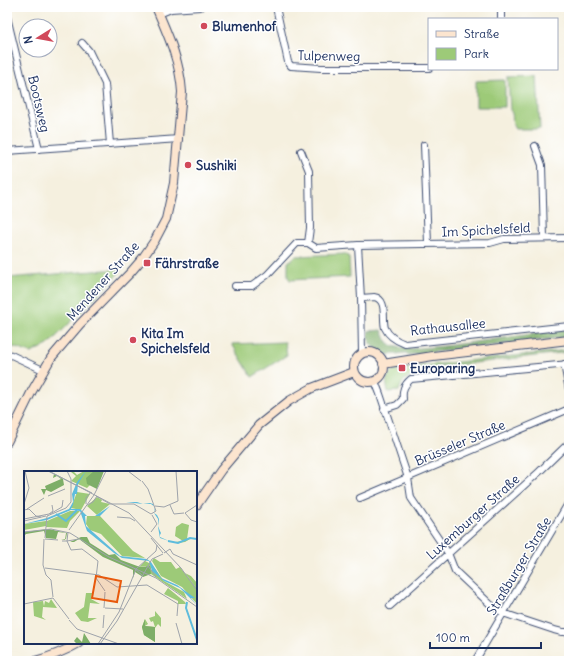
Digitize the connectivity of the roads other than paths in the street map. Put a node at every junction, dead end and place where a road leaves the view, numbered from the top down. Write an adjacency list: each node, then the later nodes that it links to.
1 (200, 7): 4 (street)
2 (276, 7): 8 (street, Tulpenweg)
3 (501, 7): 6 (street)
4 (158, 10): 9 (street, Mendener Straße)
5 (7, 17): 13 (street, Bootsweg)
6 (501, 18)
7 (82, 43): 10 (street)
8 (428, 68)
9 (179, 139): 10 (street); 29 (street, Mendener Straße)
10 (110, 144): 13 (street)
11 (424, 145): 19 (street, Im Spichelsfeld)
12 (535, 146): 16 (street, Im Spichelsfeld)
13 (38, 150): 15 (street)
14 (301, 151): 18 (street)
15 (7, 152)
16 (544, 238): 17 (street, Im Spichelsfeld); 19 (street, Im Spichelsfeld)
17 (569, 238)
18 (308, 243): 20 (street, Im Spichelsfeld); 21 (street)
19 (428, 243): 20 (street, Im Spichelsfeld)
20 (358, 245): 22 (street)
21 (235, 286)
22 (361, 298): 23 (street, Rathausallee); 26 (street)
23 (569, 326)
24 (569, 340): 27 (street, Rathausallee)
25 (7, 353): 29 (street)
26 (362, 354): 27 (street); 30 (street)
27 (383, 364): 31 (street)
28 (566, 364): 32 (street); 33 (street)
29 (43, 370): 35 (street, Mendener Straße)
30 (354, 372): 31 (street); 40 (street)
31 (375, 381): 33 (street)
32 (569, 390)
33 (384, 409): 37 (street)
34 (569, 409): 37 (street, Brüsseler Straße)
35 (7, 442)
36 (569, 442): 41 (street, Luxemburger Straße)
37 (408, 478): 38 (street, Brüsseler Straße); 41 (street)
38 (360, 498)
39 (569, 502): 43 (street, Straßburger Straße)
40 (197, 505)
41 (448, 553): 42 (street, Luxemburger Straße); 43 (street)
42 (390, 606)
43 (503, 613): 44 (street); 47 (street, Straßburger Straße)
44 (569, 632)
45 (77, 644): 46 (street)
46 (35, 661)
47 (475, 661)

